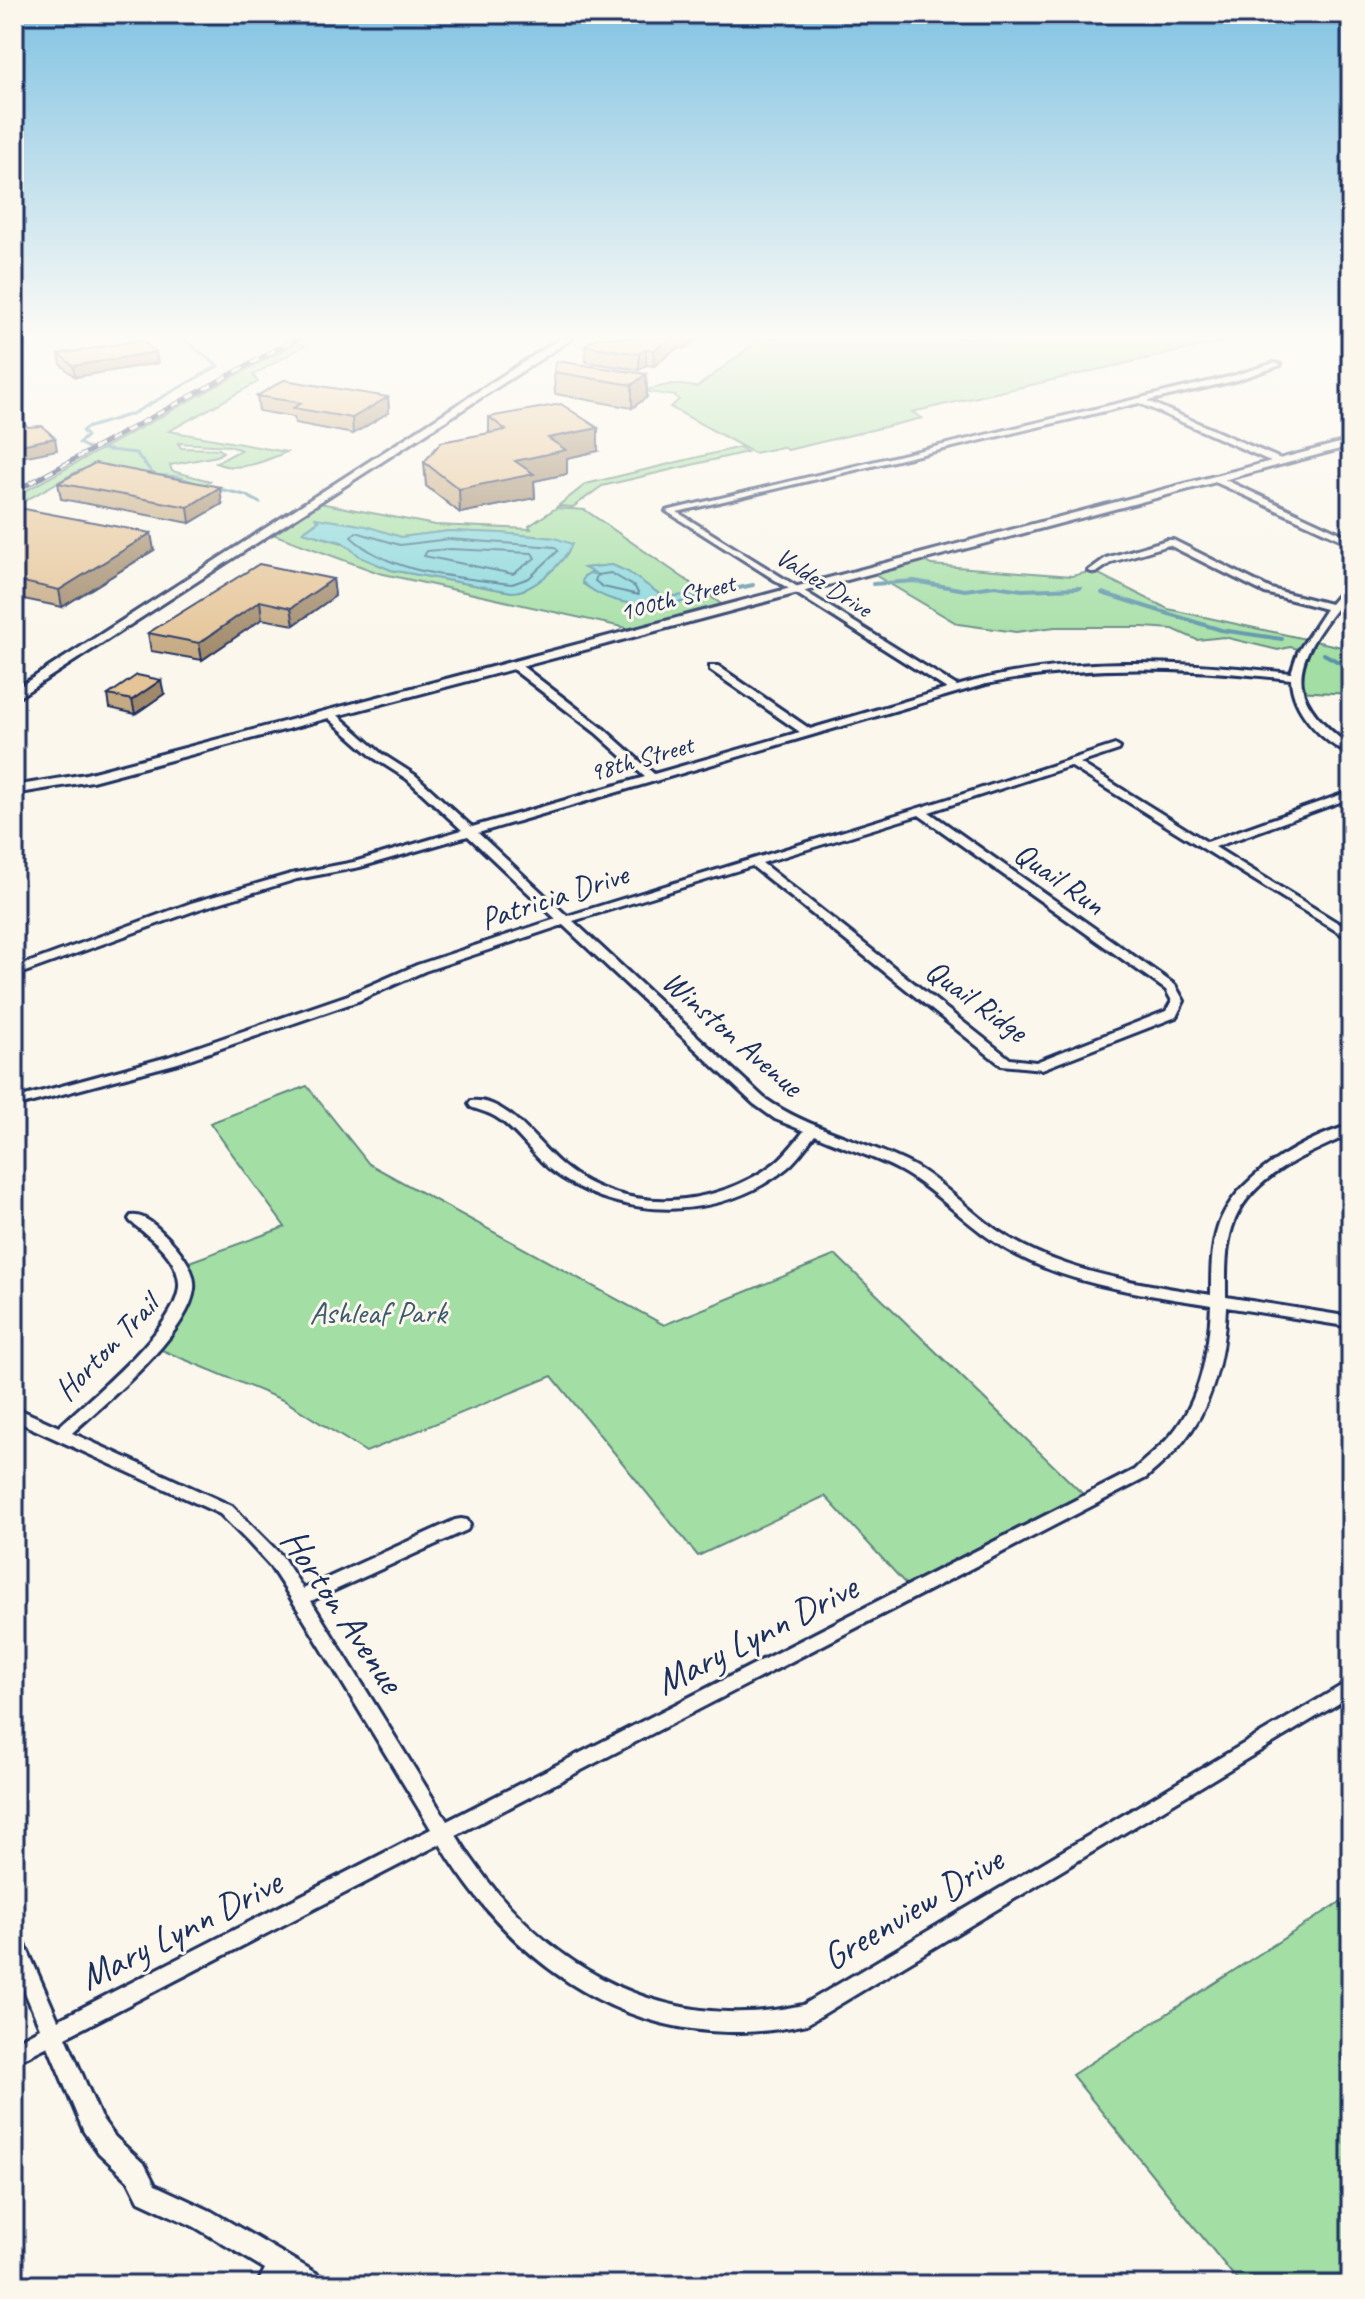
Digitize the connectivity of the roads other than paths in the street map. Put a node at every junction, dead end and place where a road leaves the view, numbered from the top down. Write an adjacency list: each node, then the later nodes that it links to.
1 (382, 445): 16 (main road)
2 (402, 445): 18 (main road)
3 (947, 445): 11 (street, Valdez Drive)
4 (1242, 445): 6 (street)
5 (1342, 445): 6 (street, 100th Street)
6 (1280, 462): 7 (street, 100th Street)
7 (1216, 479): 8 (street); 11 (street, 100th Street)
8 (1351, 541)
9 (1093, 571): 12 (street)
10 (1351, 585): 12 (street)
11 (796, 590): 13 (street, 100th Street); 17 (street, Valdez Drive)
12 (1332, 608): 15 (street)
13 (514, 665): 19 (street, 100th Street); 24 (street)
14 (714, 668): 20 (street)
15 (1294, 676): 17 (street, 98th Street); 22 (street)
16 (14, 681)
17 (955, 689): 20 (street, 98th Street)
18 (14, 696)
19 (329, 713): 25 (street, 100th Street); 28 (street, Winston Avenue)
20 (808, 732): 24 (street, 98th Street)
21 (1115, 748): 23 (street, Patricia Drive)
22 (1351, 752)
23 (1072, 763): 27 (street, Patricia Drive); 29 (street)
24 (651, 777): 28 (street, 98th Street)
25 (14, 790)
26 (1351, 794): 29 (street)
27 (919, 810): 30 (street, Patricia Drive); 34 (street, Quail Run)
28 (471, 831): 31 (street, Winston Avenue); 33 (street, 98th Street)
29 (1206, 846): 32 (street)
30 (752, 861): 31 (street, Patricia Drive); 34 (street, Quail Ridge)
31 (566, 919): 35 (street, Patricia Drive); 38 (street, Winston Avenue)
32 (1351, 936)
33 (14, 972)
34 (1171, 988)
35 (14, 1103)
36 (476, 1104): 38 (street)
37 (1351, 1129): 40 (street, Mary Lynn Drive)
38 (811, 1131): 40 (street, Winston Avenue)
39 (136, 1219): 43 (street, Horton Trail)
40 (1218, 1301): 41 (street, Winston Avenue); 47 (street, Mary Lynn Drive)
41 (1351, 1322)
42 (14, 1413): 43 (street, Horton Avenue)
43 (61, 1434): 45 (street, Horton Avenue)
44 (461, 1525): 45 (street)
45 (300, 1598): 47 (street, Horton Avenue)
46 (1351, 1687): 48 (street, Greenview Drive)
47 (444, 1832): 48 (street, Horton Avenue); 50 (street, Mary Lynn Drive)
48 (498, 1907)
49 (14, 1942): 50 (street)
50 (52, 2033): 51 (street, Mary Lynn Drive); 52 (street)
51 (14, 2053)
52 (275, 2275): 53 (street)
53 (315, 2285)

